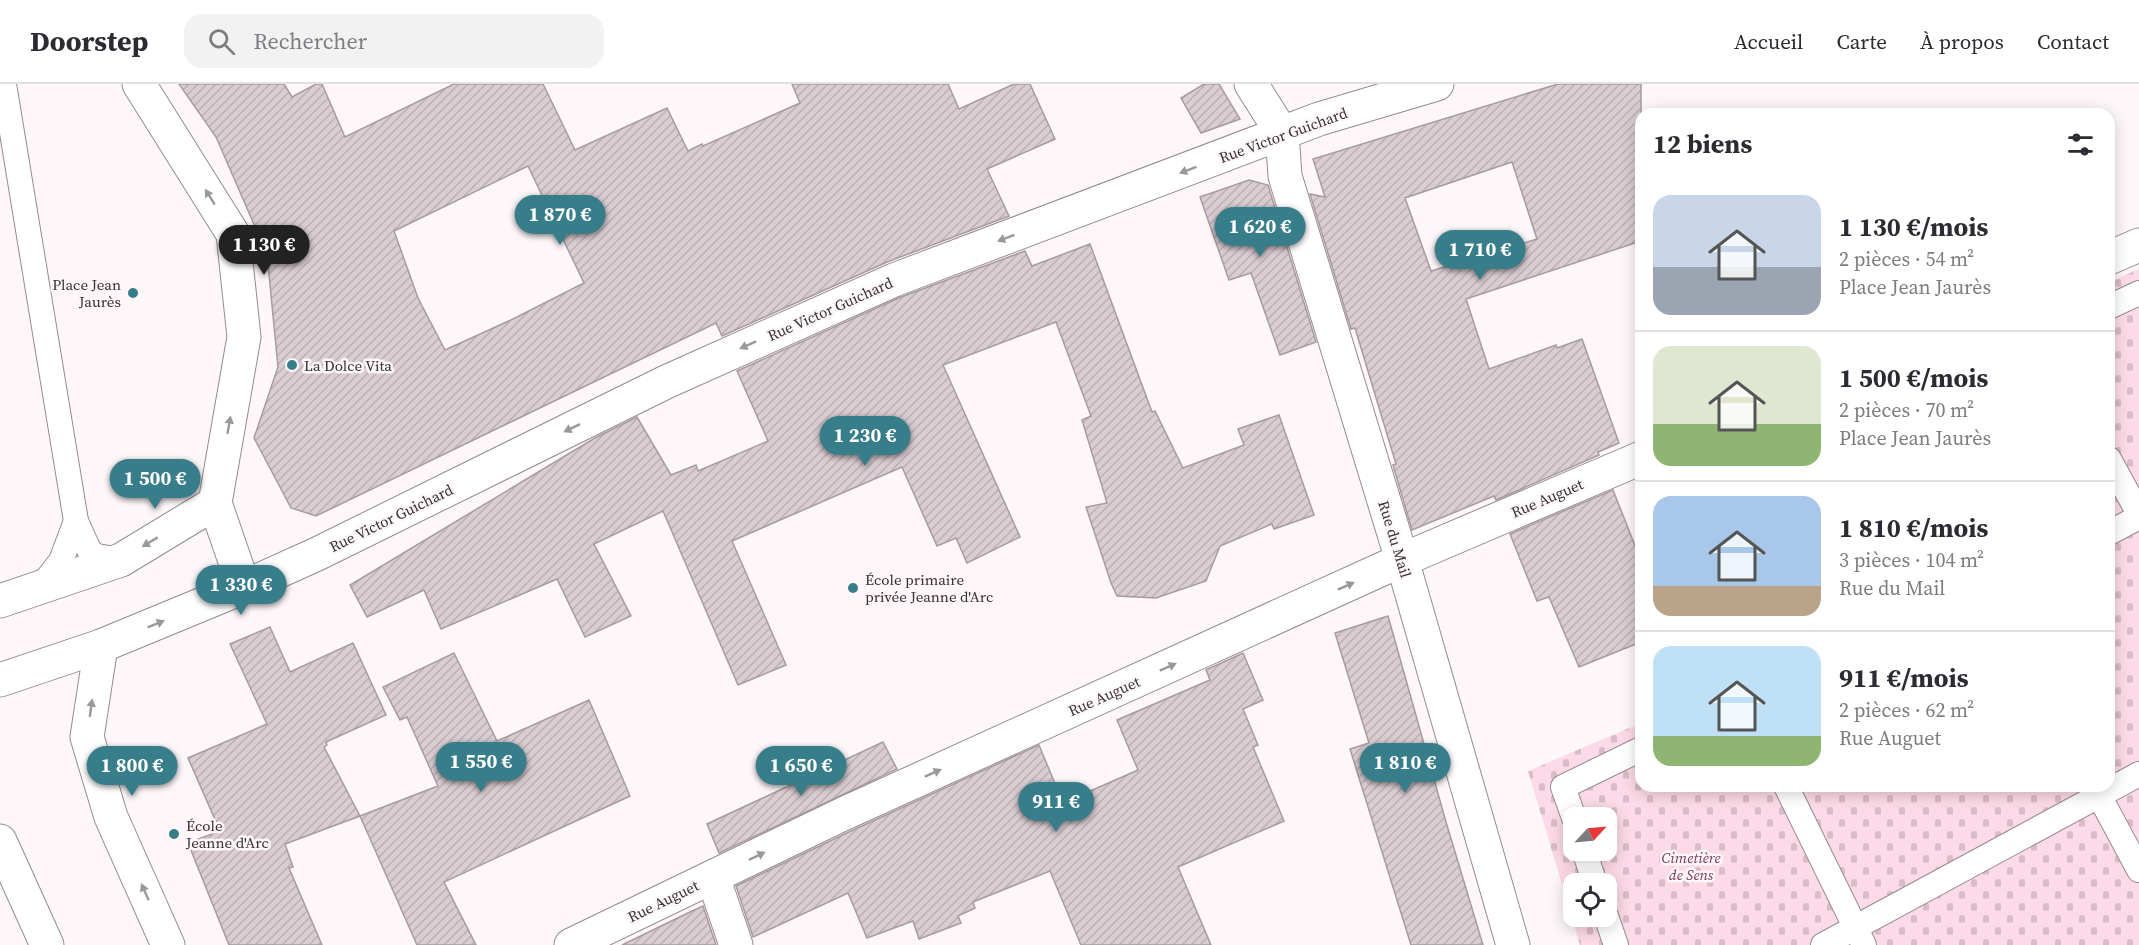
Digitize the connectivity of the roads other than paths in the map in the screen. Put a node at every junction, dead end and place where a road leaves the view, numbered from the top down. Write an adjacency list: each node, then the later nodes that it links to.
1 (4, 84): 14 (lane)
2 (139, 84): 12 (main road, one-way to 2)
3 (1251, 84): 5 (main road)
4 (1437, 84): 5 (main road, Rue Victor Guichard)
5 (1282, 133): 17 (main road, Rue du Mail); 18 (main road, Rue Victor Guichard, one-way to 18)
6 (2139, 245): 7 (main road)
7 (2115, 255)
8 (2139, 293): 9 (lane)
9 (2115, 304)
10 (1635, 461): 17 (main road, Rue Auguet)
11 (2115, 470): 13 (lane)
12 (215, 503): 16 (main road, one-way to 16); 18 (main road)
13 (2139, 516): 15 (lane)
14 (76, 521): 16 (lane); 19 (lane)
15 (2115, 530)
16 (121, 560): 19 (main road)
17 (1402, 560): 32 (main road, Rue Auguet, one-way to 17); 39 (main road, Rue du Mail)
18 (244, 587): 21 (main road, Rue Victor Guichard, one-way to 18)
19 (39, 589): 20 (main road)
20 (0, 601)
21 (102, 646): 22 (main road, Rue Victor Guichard); 36 (main road, one-way to 21)
22 (0, 680)
23 (1635, 752): 29 (lane)
24 (2139, 774): 25 (lane)
25 (2115, 784)
26 (1789, 792): 34 (lane)
27 (2095, 792): 34 (lane)
28 (2098, 792): 31 (lane)
29 (1570, 807)
30 (0, 841): 35 (main road)
31 (2139, 870)
32 (713, 877): 37 (main road, Rue Auguet); 38 (main road)
33 (1610, 927): 40 (lane)
34 (1860, 936): 41 (lane)
35 (47, 945)
36 (168, 945)
37 (571, 945)
38 (736, 945)
39 (1513, 945)
40 (1616, 945)
41 (1823, 945)

